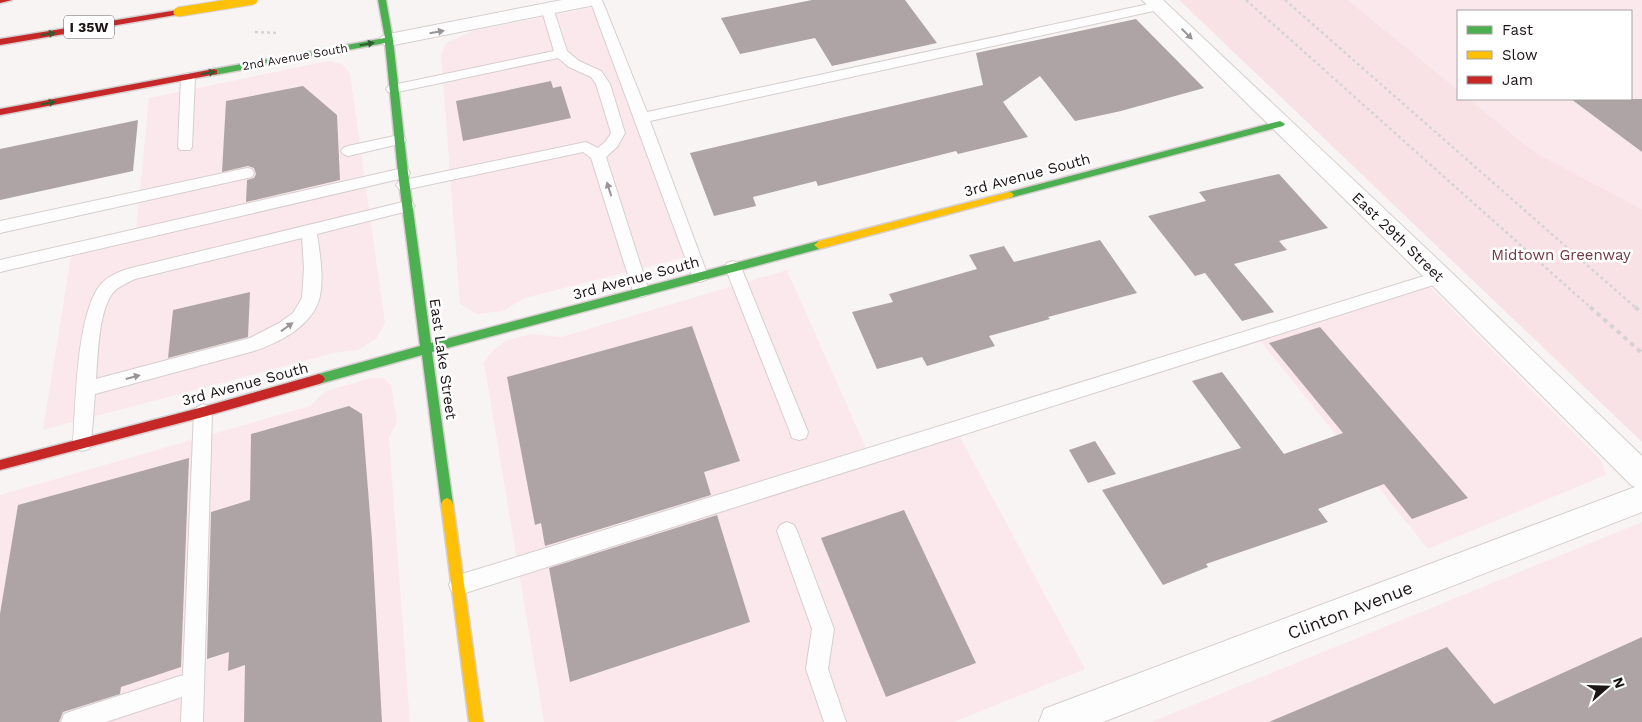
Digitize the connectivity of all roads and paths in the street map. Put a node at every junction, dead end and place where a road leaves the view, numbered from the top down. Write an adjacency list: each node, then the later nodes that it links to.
1 (8, 0): 8 (main road)
2 (253, 0): 14 (main road, I 35W, one-way to 2, bridge)
3 (382, 0): 13 (main road, East Lake Street)
4 (590, 0): 10 (street, 2nd Avenue South)
5 (596, 0): 19 (lane)
6 (1246, 0): 37 (path)
7 (1285, 0): 35 (path)
8 (0, 1)
9 (1155, 3): 19 (lane); 20 (street, East 29th Street, one-way to 20)
10 (547, 8): 13 (street, 2nd Avenue South, one-way to 10); 15 (lane)
11 (255, 32): 12 (path)
12 (285, 34)
13 (389, 40): 16 (main road, 2nd Avenue South, one-way to 13); 17 (main road, East Lake Street)
14 (0, 42)
15 (561, 54): 17 (lane); 24 (lane)
16 (188, 77): 18 (main road, 2nd Avenue South, one-way to 16); 22 (lane)
17 (393, 89): 21 (main road, East Lake Street)
18 (0, 112)
19 (642, 118): 32 (lane)
20 (1280, 124): 31 (main road, 3rd Avenue South); 33 (street, East 29th Street)
21 (399, 140): 23 (lane); 26 (main road, East Lake Street)
22 (185, 147)
23 (348, 151)
24 (598, 156): 26 (lane); 34 (lane, one-way to 24)
25 (247, 174): 28 (lane)
26 (403, 180): 27 (main road, East Lake Street); 30 (lane)
27 (407, 206): 29 (lane); 36 (main road, East Lake Street)
28 (0, 227)
29 (309, 230): 38 (lane); 38 (lane, one-way to 29)
30 (0, 266)
31 (732, 268): 32 (main road, 3rd Avenue South); 40 (lane)
32 (700, 276): 34 (main road, 3rd Avenue South)
33 (1440, 277): 43 (street, East 29th Street); 46 (lane)
34 (641, 292): 36 (main road, 3rd Avenue South)
35 (1642, 313)
36 (426, 349): 39 (main road, 3rd Avenue South); 46 (main road, East Lake Street)
37 (1642, 353)
38 (86, 389): 41 (lane)
39 (202, 412): 41 (main road, 3rd Avenue South); 47 (lane)
40 (799, 432)
41 (82, 443): 42 (main road, 3rd Avenue South)
42 (0, 466)
43 (1642, 476)
44 (1642, 498): 52 (street, Clinton Avenue)
45 (787, 531): 51 (lane)
46 (459, 586): 50 (main road, East Lake Street)
47 (194, 682): 48 (lane); 49 (lane)
48 (72, 722)
49 (192, 722)
50 (476, 722)
51 (835, 722)
52 (1057, 722)

